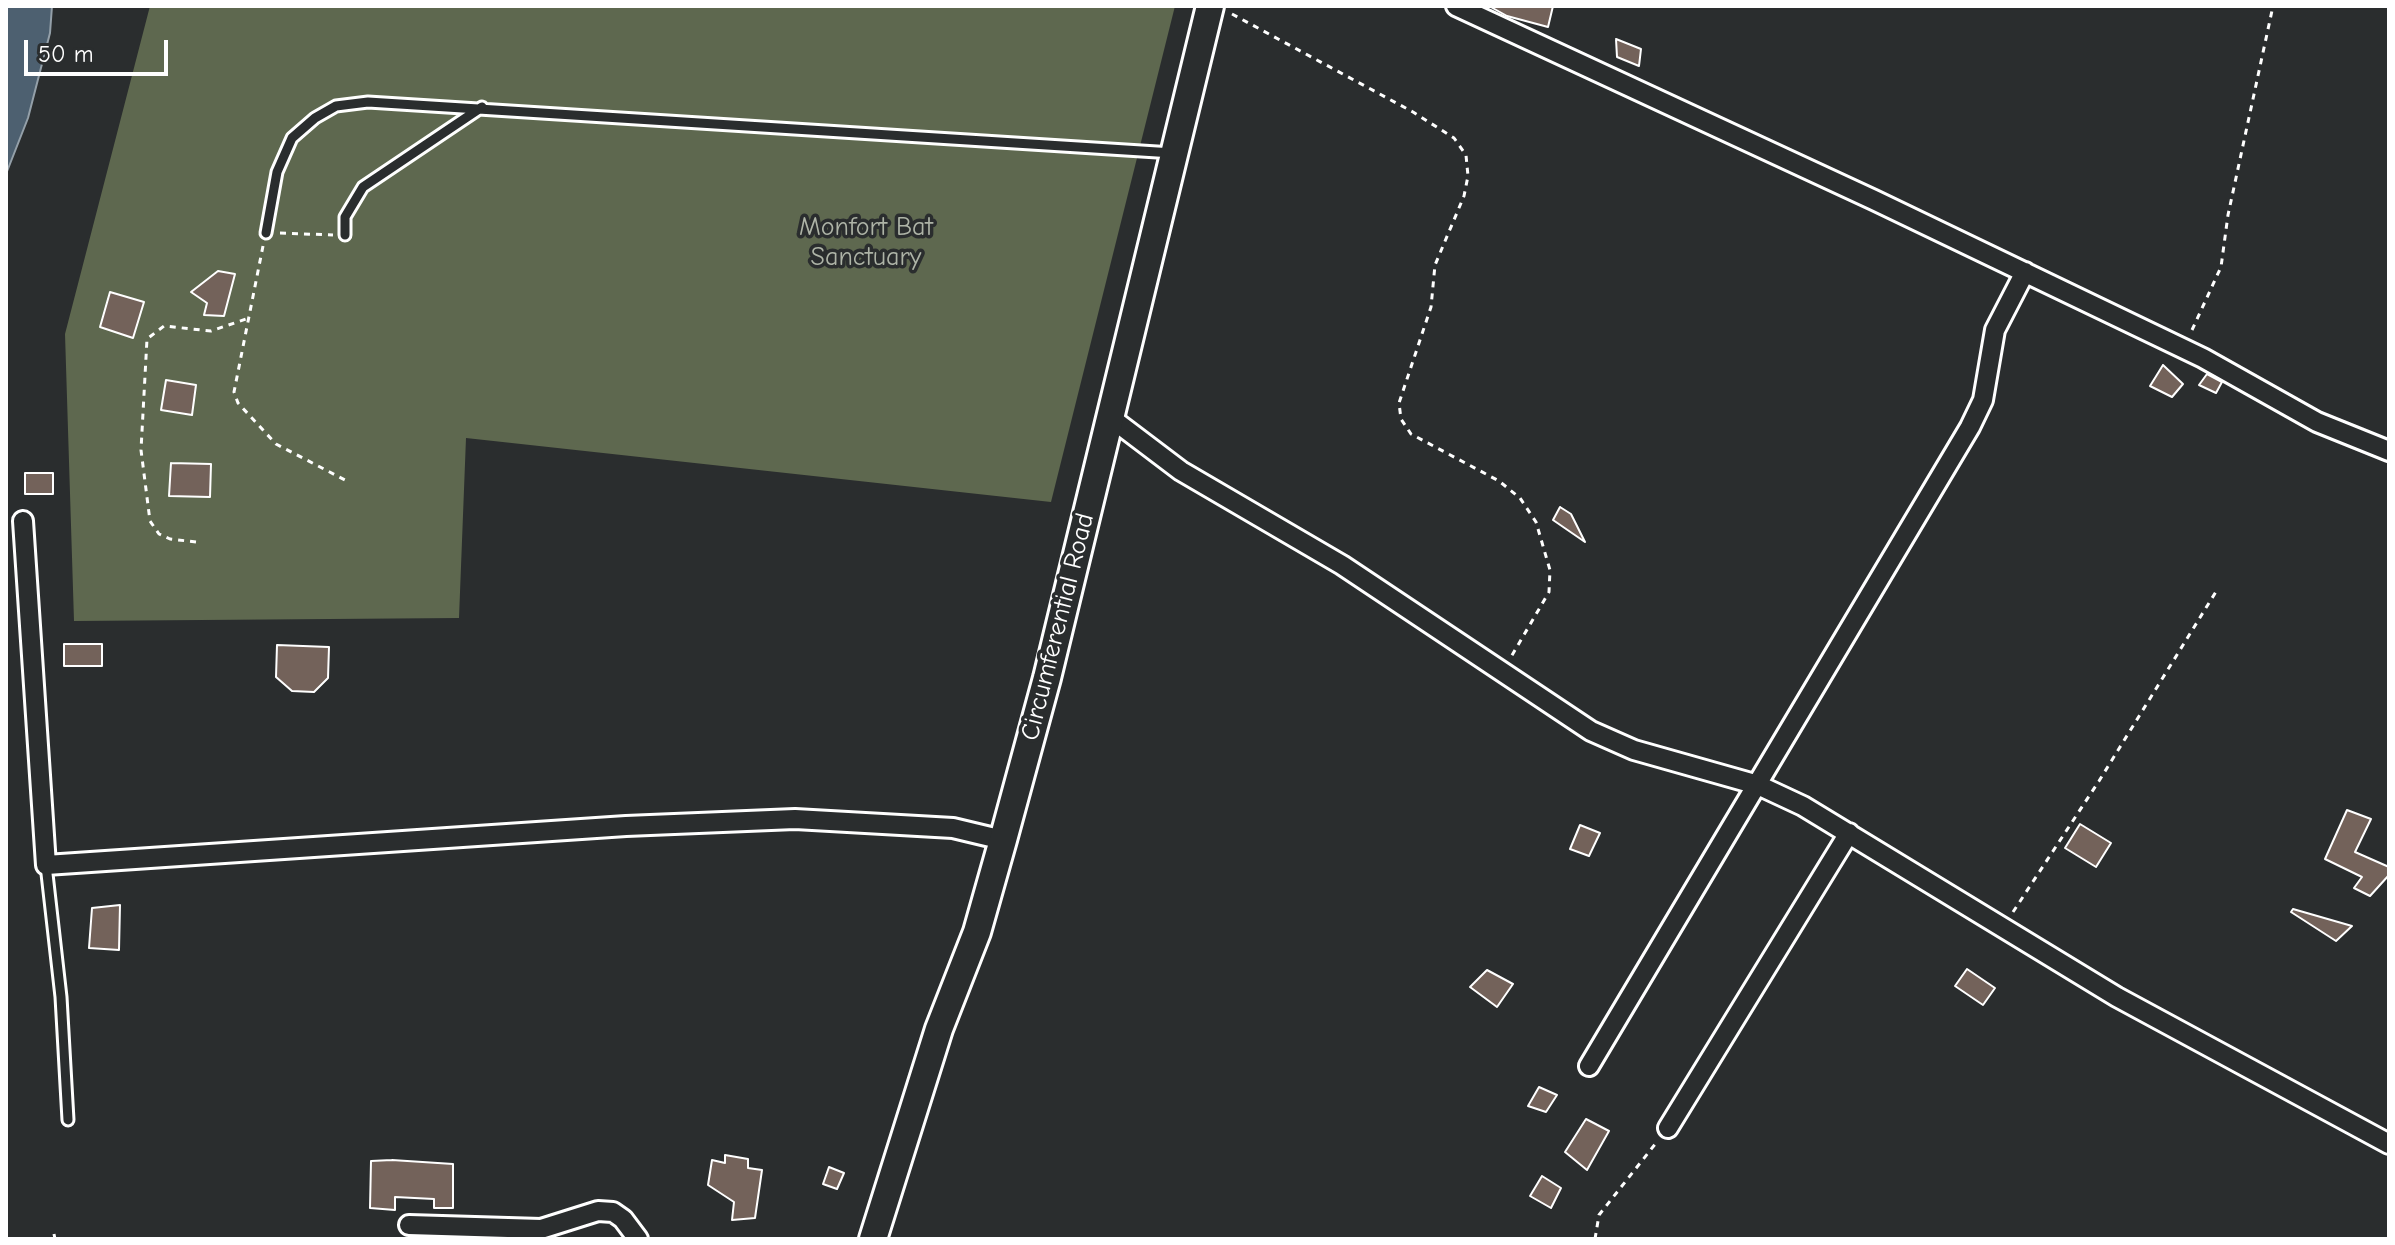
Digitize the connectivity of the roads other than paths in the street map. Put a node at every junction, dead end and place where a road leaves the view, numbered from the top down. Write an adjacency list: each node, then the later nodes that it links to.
1 (1456, 6): 7 (street)
2 (1221, 10): 4 (main road, Circumferential Road)
3 (482, 107): 4 (lane); 5 (lane); 6 (lane)
4 (1175, 153): 8 (main road, Circumferential Road)
5 (266, 233)
6 (345, 235)
7 (2025, 272): 9 (street); 11 (street)
8 (1111, 418): 11 (street); 13 (main road, Circumferential Road)
9 (2389, 451)
10 (23, 521): 14 (street)
11 (1758, 785): 12 (street); 15 (street)
12 (1849, 833): 17 (street); 18 (street)
13 (1003, 840): 14 (street); 21 (main road, Circumferential Road)
14 (46, 865): 16 (lane)
15 (1589, 1066)
16 (68, 1120)
17 (1668, 1128)
18 (2389, 1144)
19 (409, 1225): 20 (street)
20 (638, 1239)
21 (873, 1239)

